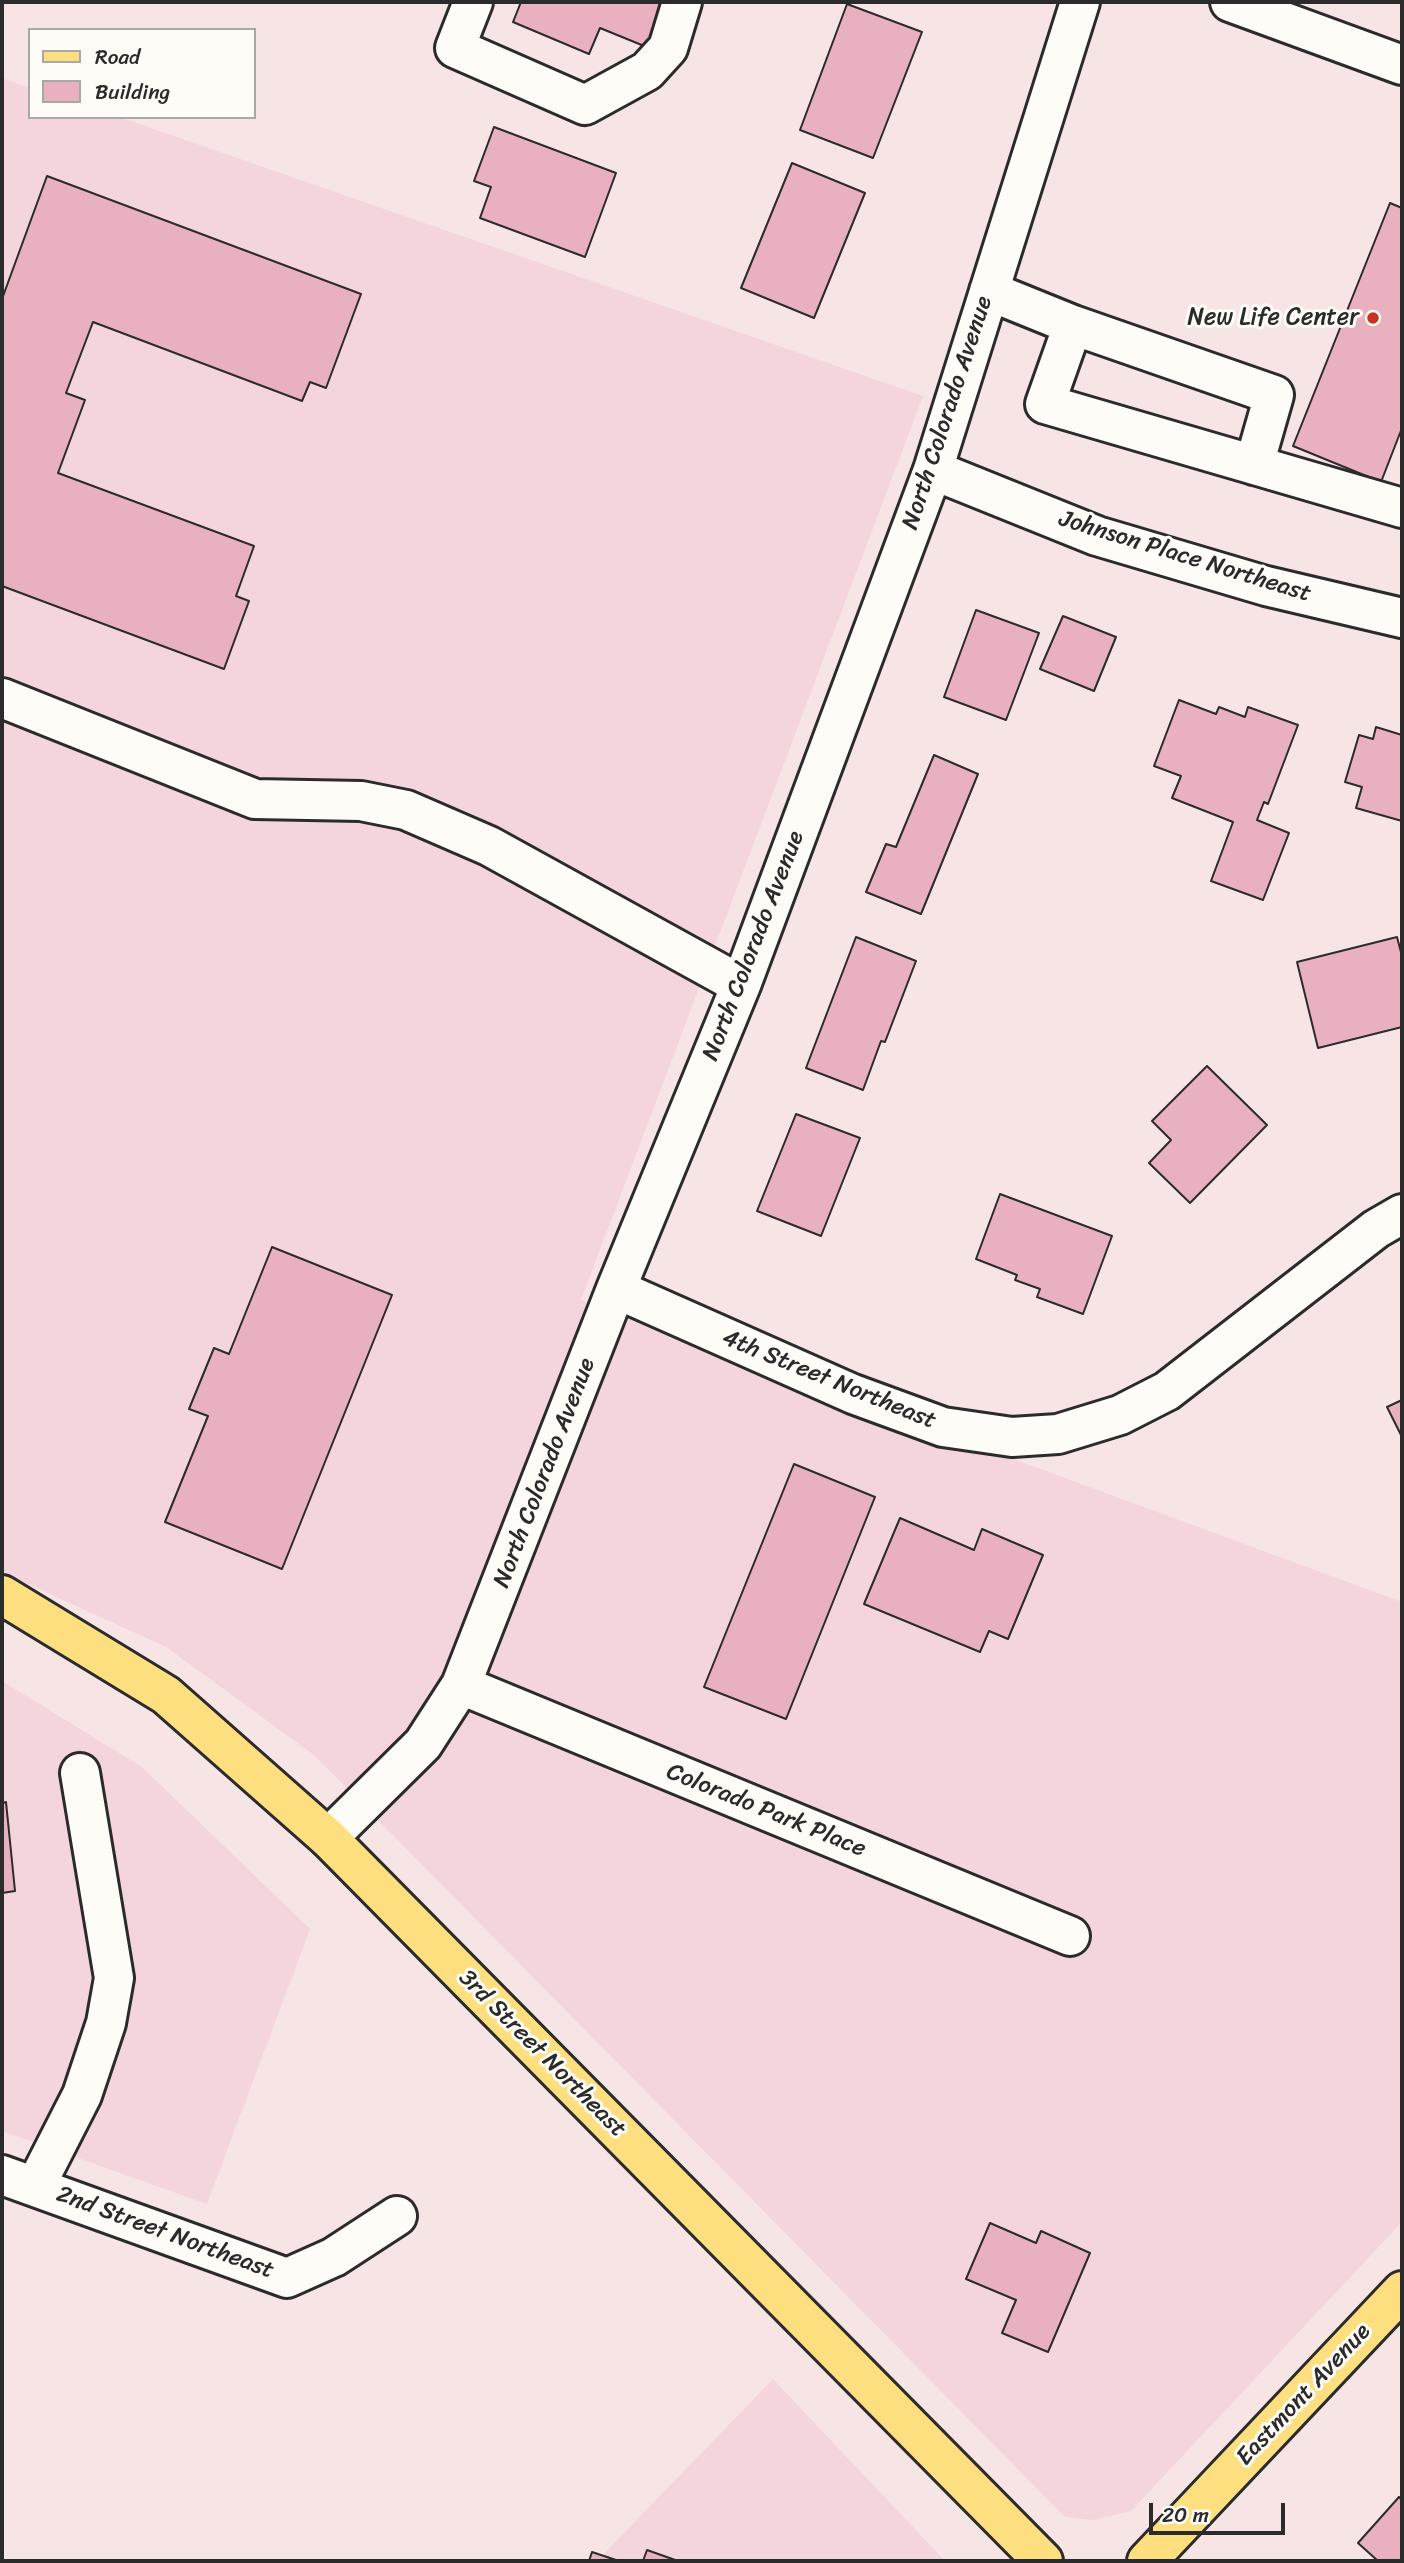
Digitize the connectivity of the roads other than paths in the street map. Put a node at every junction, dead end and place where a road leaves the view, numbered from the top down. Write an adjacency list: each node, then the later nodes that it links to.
1 (473, 2): 2 (street)
2 (682, 2)
3 (1080, 2): 6 (street, North Colorado Avenue)
4 (1230, 2): 5 (street)
5 (1402, 65)
6 (989, 291): 7 (street); 9 (street, North Colorado Avenue)
7 (1073, 325): 8 (street); 8 (street)
8 (1254, 465): 10 (street)
9 (933, 470): 11 (street, Johnson Place Northeast); 13 (street, North Colorado Avenue)
10 (1402, 508)
11 (1402, 618)
12 (2, 698): 13 (street)
13 (741, 985): 15 (street, North Colorado Avenue)
14 (1402, 1214): 15 (street, 4th Street Northeast)
15 (616, 1289): 17 (street, North Colorado Avenue)
16 (2, 1595): 19 (main road, 3rd Street Northeast)
17 (461, 1685): 19 (street, North Colorado Avenue); 20 (street, Colorado Park Place)
18 (80, 1773): 21 (street)
19 (328, 1838): 24 (main road, 3rd Street Northeast)
20 (1070, 1936)
21 (18, 2181): 22 (street, 2nd Street Northeast)
22 (397, 2216)
23 (1402, 2291): 25 (main road, Eastmont Avenue)
24 (1043, 2561)
25 (1147, 2561)

